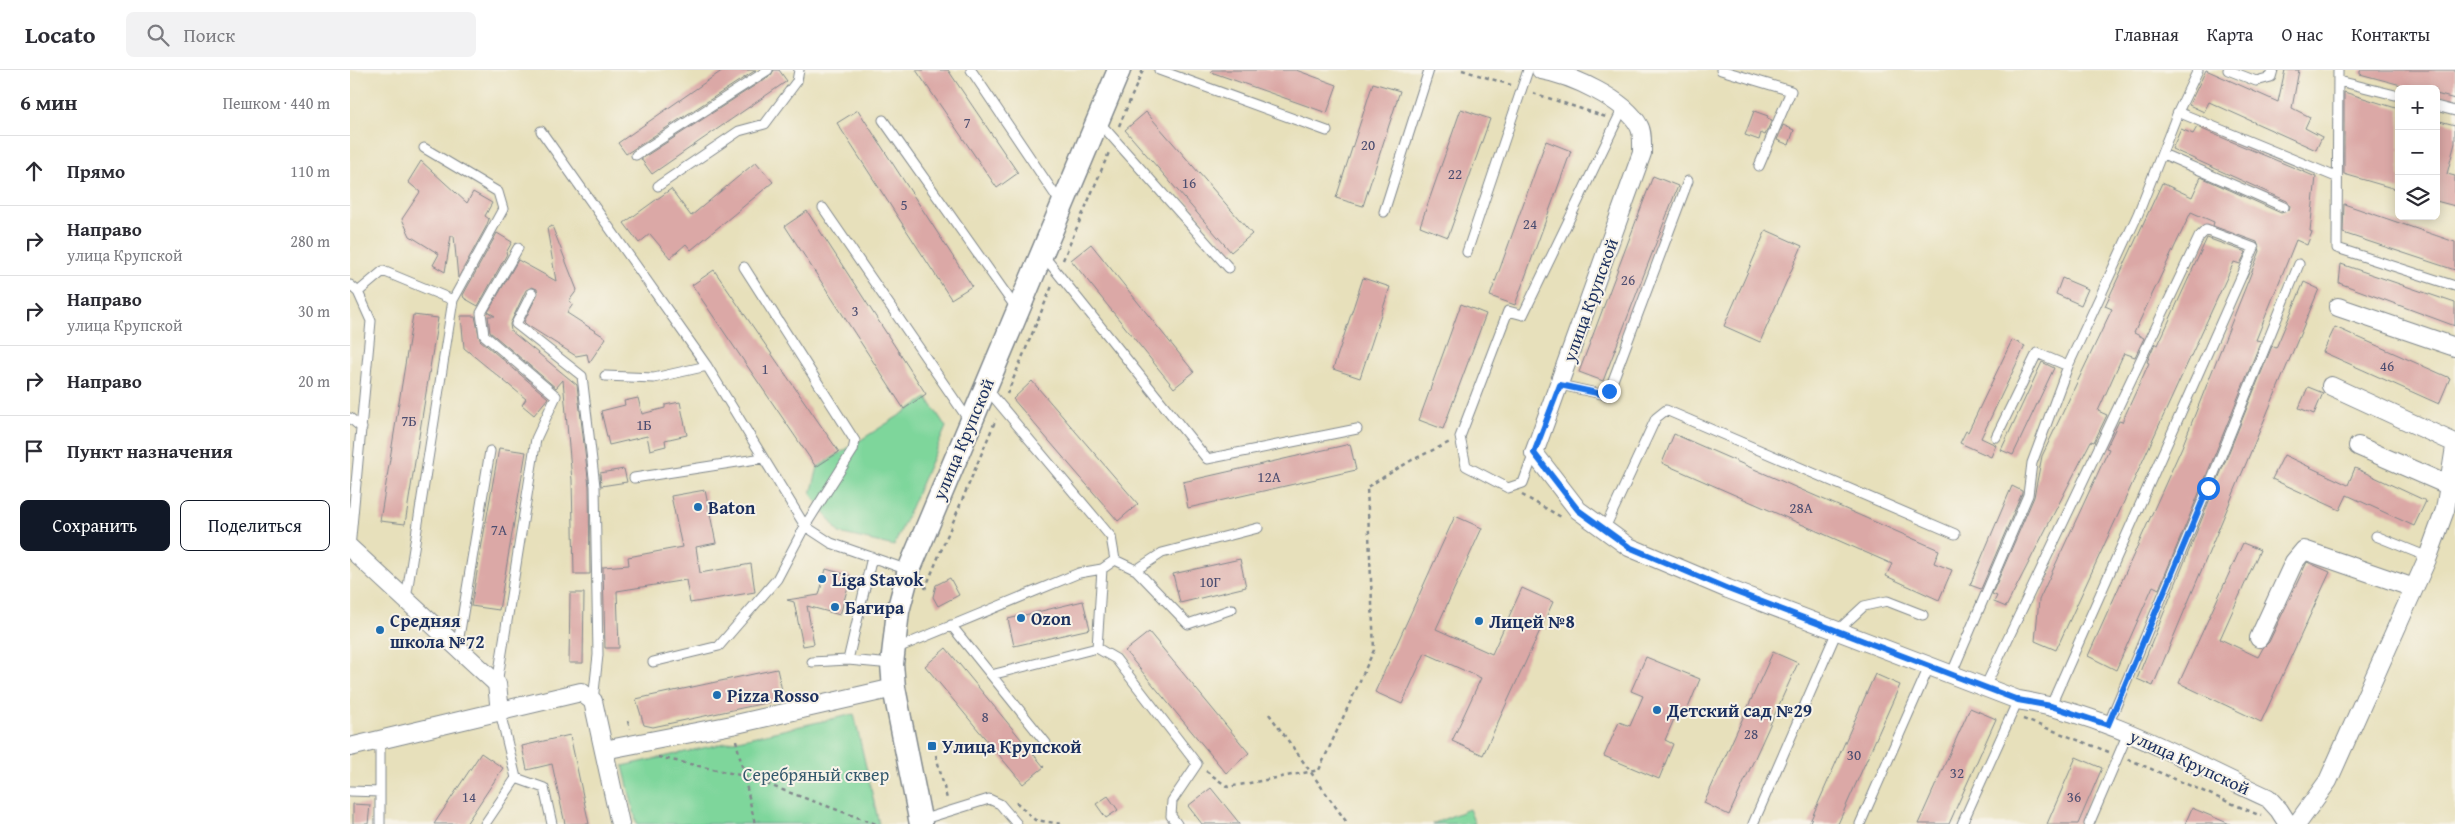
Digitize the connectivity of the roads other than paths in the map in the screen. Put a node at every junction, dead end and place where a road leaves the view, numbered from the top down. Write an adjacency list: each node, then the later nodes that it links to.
1 (768, 70): 26 (lane)
2 (798, 70): 30 (lane)
3 (971, 70): 31 (lane)
4 (1159, 70): 23 (lane)
5 (1429, 70): 34 (lane)
6 (1528, 70): 36 (lane)
7 (1721, 70): 27 (lane)
8 (2198, 70): 19 (lane)
9 (2228, 70): 10 (lane)
10 (2273, 70)
11 (2338, 70): 14 (lane)
12 (1557, 71): 17 (street, улица Крупской)
13 (1113, 74): 21 (street, улица Крупской)
14 (2339, 81): 15 (lane); 28 (lane)
15 (2395, 95)
16 (2440, 107): 18 (lane)
17 (1623, 108): 52 (street, улица Крупской); 64 (lane)
18 (2455, 111)
19 (2178, 112): 25 (lane); 28 (lane)
20 (883, 120): 47 (lane)
21 (1098, 120): 31 (street, улица Крупской); 40 (lane)
22 (541, 131): 49 (lane)
23 (1326, 131)
24 (424, 148): 45 (lane)
25 (2163, 154): 32 (lane); 50 (lane)
26 (636, 155)
27 (1759, 166)
28 (2336, 177): 42 (lane)
29 (1688, 181): 52 (lane)
30 (658, 186)
31 (1062, 205): 37 (street, улица Крупской)
32 (2284, 207)
33 (823, 208): 56 (lane)
34 (1384, 212)
35 (518, 248): 96 (lane)
36 (1466, 252)
37 (1041, 253): 47 (street, улица Крупской); 58 (lane)
38 (2299, 264): 103 (lane)
39 (744, 267): 68 (lane)
40 (1229, 268)
41 (350, 285): 43 (lane)
42 (2455, 286)
43 (358, 292): 45 (lane); 57 (lane)
44 (532, 293): 99 (lane)
45 (453, 300): 81 (lane)
46 (2338, 307): 48 (street)
47 (1017, 311): 53 (street, улица Крупской)
48 (2455, 347)
49 (708, 366): 51 (lane); 65 (lane)
50 (2068, 366): 59 (lane); 95 (lane)
51 (605, 376)
52 (1560, 385): 64 (street, улица Крупской)
53 (985, 386): 56 (street, улица Крупской); 76 (lane)
54 (2331, 386): 60 (street)
55 (350, 418): 57 (lane)
56 (970, 422): 78 (street, улица Крупской)
57 (362, 428): 73 (lane)
58 (1357, 429)
59 (1996, 437)
60 (2455, 443)
61 (2358, 446): 67 (street)
62 (2455, 447): 67 (street)
63 (490, 451): 88 (lane)
64 (1534, 453): 70 (street, улица Крупской)
65 (763, 458): 66 (lane); 68 (lane)
66 (634, 478)
67 (2450, 486): 75 (street)
68 (806, 526): 74 (lane); 91 (lane)
69 (1258, 528): 79 (lane)
70 (1604, 530): 71 (lane); 85 (street, улица Крупской)
71 (1955, 534)
72 (2376, 536): 75 (lane)
73 (350, 548): 81 (street)
74 (872, 557): 78 (lane); 90 (lane)
75 (2428, 557): 80 (street)
76 (1115, 560): 77 (lane); 79 (lane)
77 (1102, 569): 84 (lane); 87 (lane)
78 (909, 570): 89 (street, улица Крупской)
79 (1136, 570): 82 (lane)
80 (2414, 588): 86 (street); 124 (street)
81 (405, 602): 88 (street)
82 (1232, 609)
83 (1923, 615): 85 (lane)
84 (951, 625): 89 (lane); 94 (lane)
85 (1838, 631): 93 (street, улица Крупской); 119 (lane)
86 (2258, 638)
87 (1097, 648): 94 (lane); 118 (lane)
88 (457, 649): 96 (street)
89 (893, 657): 90 (lane); 98 (street, улица Крупской)
90 (848, 660): 92 (lane)
91 (652, 662)
92 (812, 662)
93 (1930, 667): 95 (street, улица Крупской); 120 (lane)
94 (991, 675): 106 (lane)
95 (1951, 675): 97 (street, улица Крупской)
96 (497, 684): 102 (street)
97 (1985, 687): 100 (street, улица Крупской); 101 (lane)
98 (894, 688): 108 (street); 112 (street, улица Крупской)
99 (593, 700): 102 (street); 108 (street)
100 (2018, 700): 101 (street, улица Крупской); 121 (lane)
101 (2051, 706): 103 (street, улица Крупской)
102 (500, 712): 105 (street); 109 (lane)
103 (2108, 725): 104 (street, улица Крупской)
104 (2128, 733): 122 (lane); 123 (street, улица Крупской)
105 (380, 740): 107 (street); 111 (lane)
106 (1046, 743)
107 (350, 747)
108 (604, 750): 116 (street)
109 (516, 778): 114 (lane); 115 (lane)
110 (350, 791): 111 (lane)
111 (380, 792): 113 (lane)
112 (921, 822): 117 (lane)
113 (380, 824)
114 (485, 824)
115 (552, 824)
116 (620, 824)
117 (1017, 824)
118 (1177, 824)
119 (1753, 824)
120 (1860, 824)
121 (1962, 824)
122 (2089, 824)
123 (2288, 824)
124 (2297, 824)

